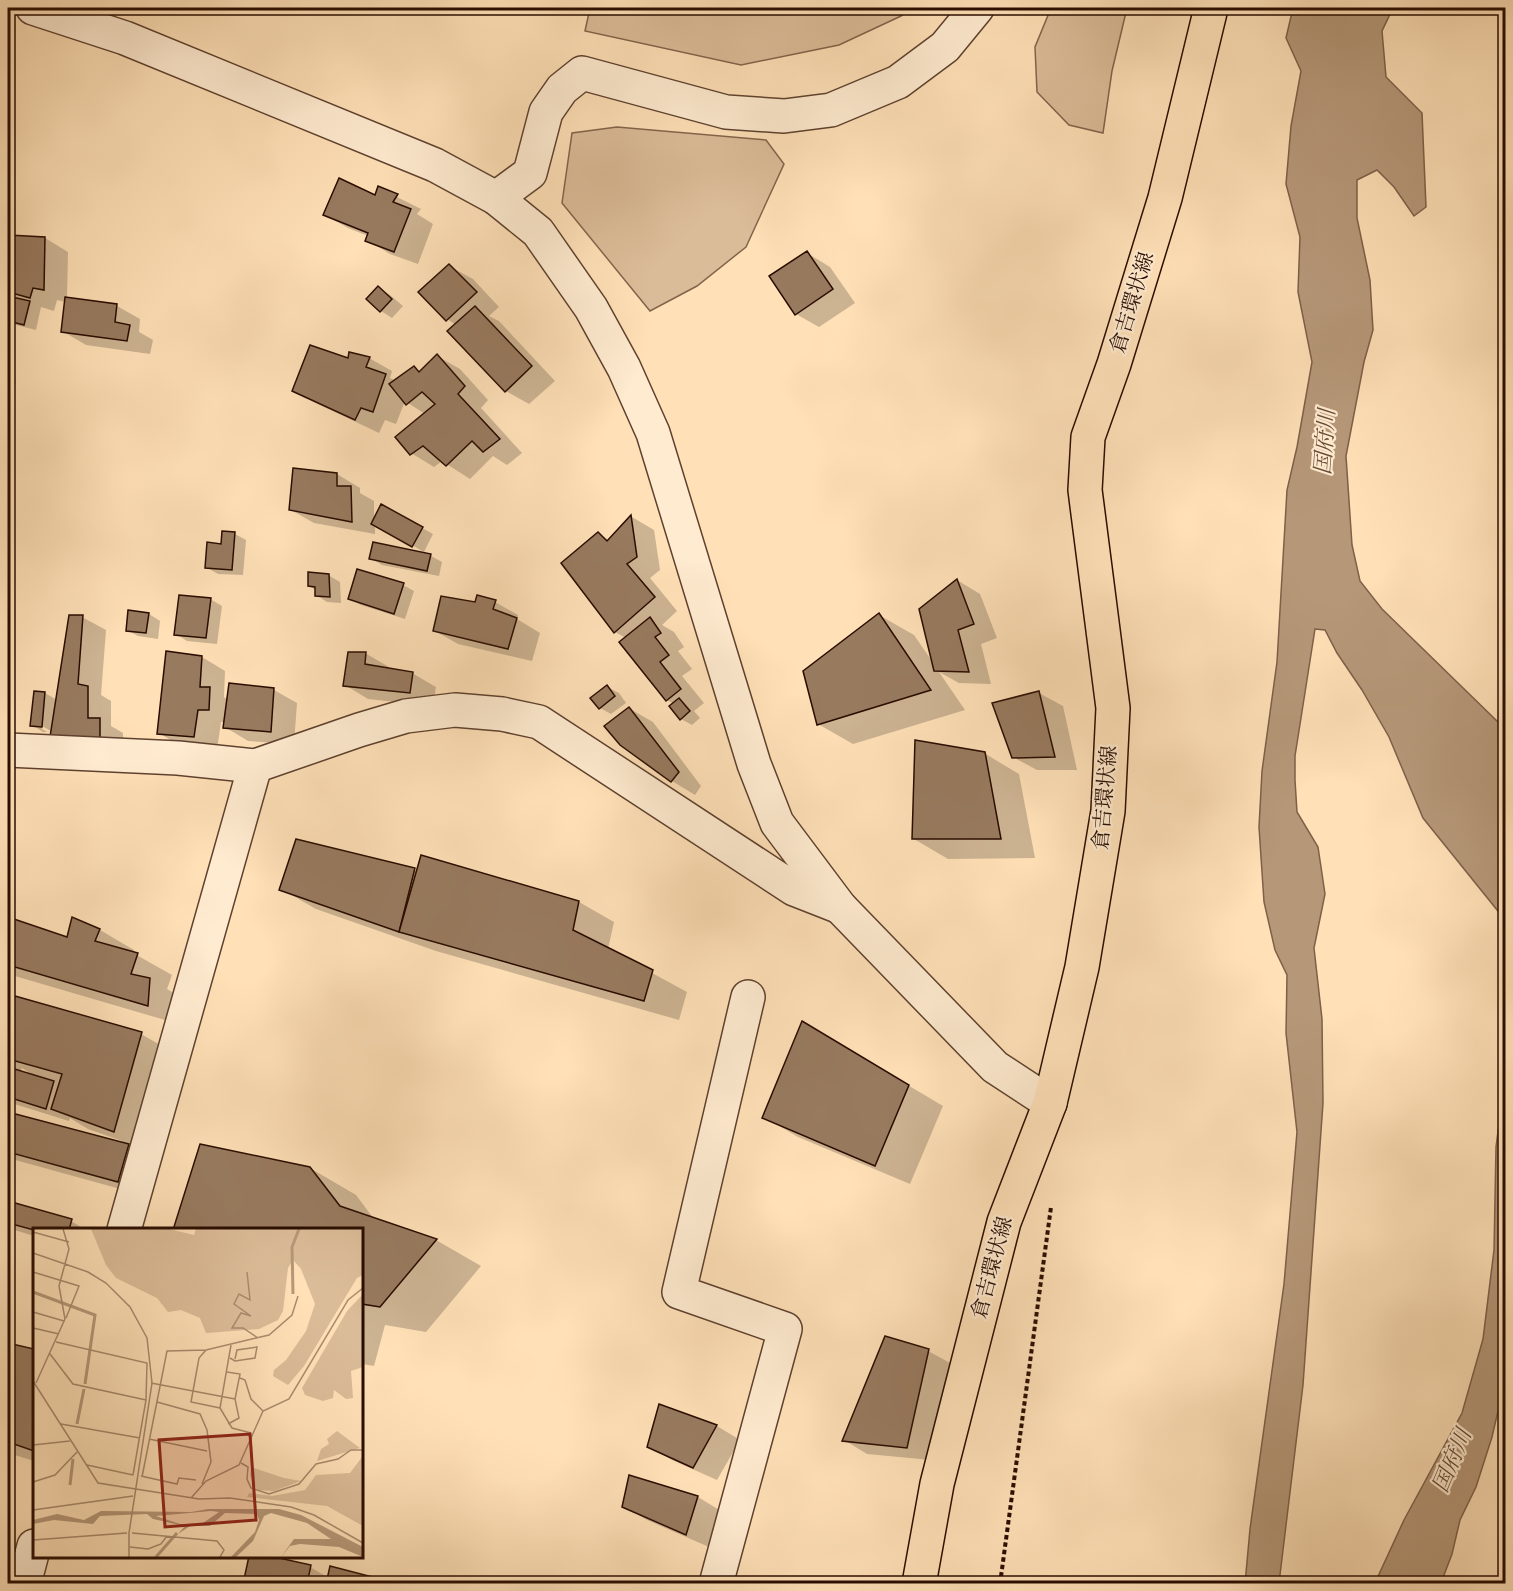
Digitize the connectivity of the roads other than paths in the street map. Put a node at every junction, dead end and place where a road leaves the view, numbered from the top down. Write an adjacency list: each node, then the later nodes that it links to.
1 (33, 8): 4 (street)
2 (977, 8): 4 (street)
3 (1211, 8): 9 (main road, 倉吉環状線)
4 (496, 198): 7 (street)
5 (8, 750): 6 (street)
6 (255, 766): 7 (street); 10 (street)
7 (840, 906): 9 (street)
8 (748, 997): 13 (street)
9 (1050, 1103): 14 (main road, 倉吉環状線)
10 (125, 1228)
11 (33, 1550): 12 (street)
12 (24, 1584)
13 (716, 1584)
14 (920, 1584)

